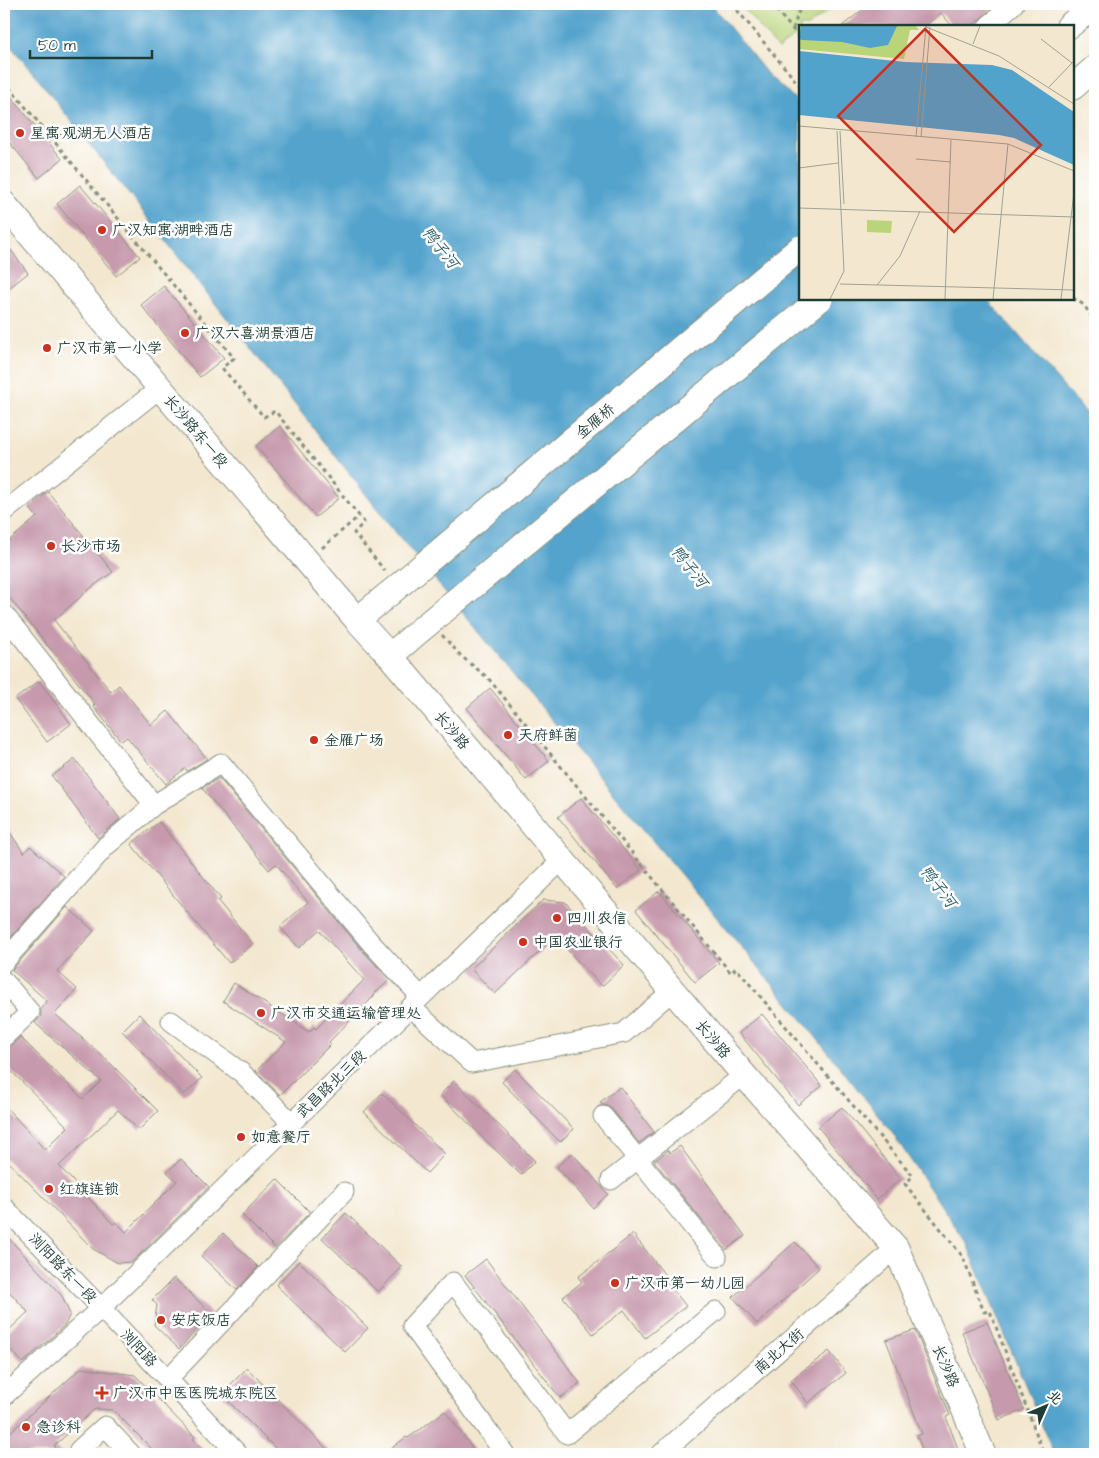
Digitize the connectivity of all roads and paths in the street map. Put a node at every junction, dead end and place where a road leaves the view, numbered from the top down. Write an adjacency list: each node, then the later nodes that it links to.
1 (732, 4): 12 (path)
2 (770, 4): 8 (path)
3 (801, 4): 8 (path)
4 (1014, 4): 6 (street)
5 (1095, 5): 7 (main road)
6 (989, 25)
7 (1070, 25)
8 (793, 29): 9 (path)
9 (799, 37)
10 (1095, 68): 13 (main road)
11 (4, 81): 21 (path)
12 (799, 85)
13 (1074, 86)
14 (4, 204): 19 (main road, 长沙路东一段)
15 (799, 249): 23 (main road, 金雁桥, bridge)
16 (1074, 299): 18 (path)
17 (819, 300): 26 (main road, bridge)
18 (1095, 322)
19 (160, 388): 20 (street); 22 (main road, 长沙路东一段)
20 (4, 512)
21 (359, 516): 22 (path); 23 (path)
22 (306, 560): 25 (main road, 长沙路东一段)
23 (390, 585): 25 (main road, 金雁桥)
24 (4, 614): 28 (street)
25 (357, 620): 27 (main road, 长沙路东一段)
26 (430, 632): 27 (main road); 55 (path)
27 (390, 656): 29 (main road, 长沙路)
28 (154, 805): 30 (street); 33 (street)
29 (561, 860): 32 (main road, 长沙路); 33 (street, 武昌路北三段)
30 (4, 962)
31 (4, 981): 35 (street)
32 (672, 991): 33 (street); 36 (main road, 长沙路)
33 (416, 1002): 38 (street, 武昌路北三段)
34 (171, 1021): 38 (street)
35 (4, 1037)
36 (744, 1075): 39 (street); 43 (main road, 长沙路)
37 (603, 1116): 39 (street)
38 (291, 1122): 45 (street, 武昌路北三段)
39 (638, 1159): 40 (street); 44 (street)
40 (611, 1180)
41 (344, 1192): 47 (street)
42 (4, 1207): 45 (street, 浏阳路东一段)
43 (896, 1248): 53 (street, 南北大街); 54 (main road, 长沙路)
44 (717, 1257)
45 (101, 1308): 47 (street, 浏阳路); 48 (street, 武昌路北三段)
46 (716, 1311): 52 (street)
47 (168, 1379): 51 (street, 浏阳路)
48 (4, 1396)
49 (79, 1450): 50 (street)
50 (131, 1454)
51 (238, 1454)
52 (504, 1454)
53 (661, 1454)
54 (983, 1454)
55 (1044, 1454)

